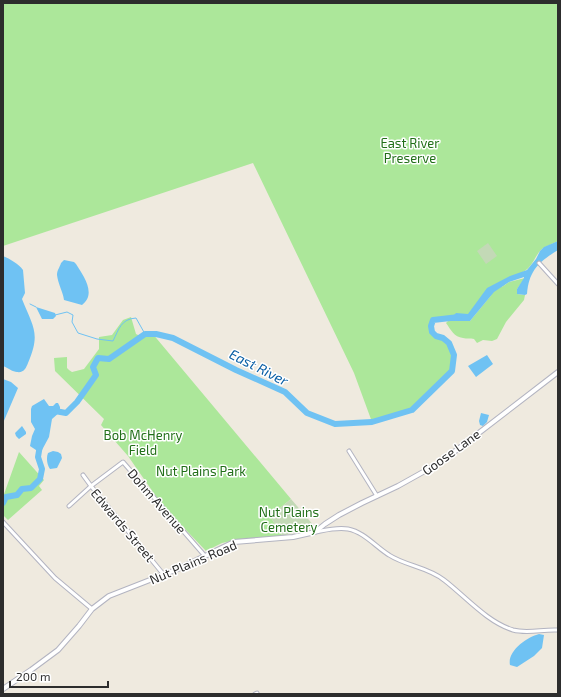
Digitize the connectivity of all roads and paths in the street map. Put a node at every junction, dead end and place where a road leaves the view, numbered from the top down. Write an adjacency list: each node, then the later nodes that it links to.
1 (540, 263): 2 (street)
2 (558, 284)
3 (558, 372): 7 (street, Goose Lane)
4 (349, 451): 7 (street)
5 (83, 475): 6 (street, Edwards Street)
6 (91, 486): 8 (street, Dohm Avenue); 11 (street, Dohm Avenue); 12 (street, Edwards Street)
7 (377, 496): 10 (street, Goose Lane)
8 (69, 506)
9 (3, 522): 13 (street)
10 (315, 532): 11 (street, Nut Plains Road); 14 (street, Nut Plains Road)
11 (205, 556): 12 (street, Nut Plains Road)
12 (164, 575): 13 (street, Nut Plains Road)
13 (92, 609): 15 (street, Nut Plains Road)
14 (558, 630)
15 (3, 689)

